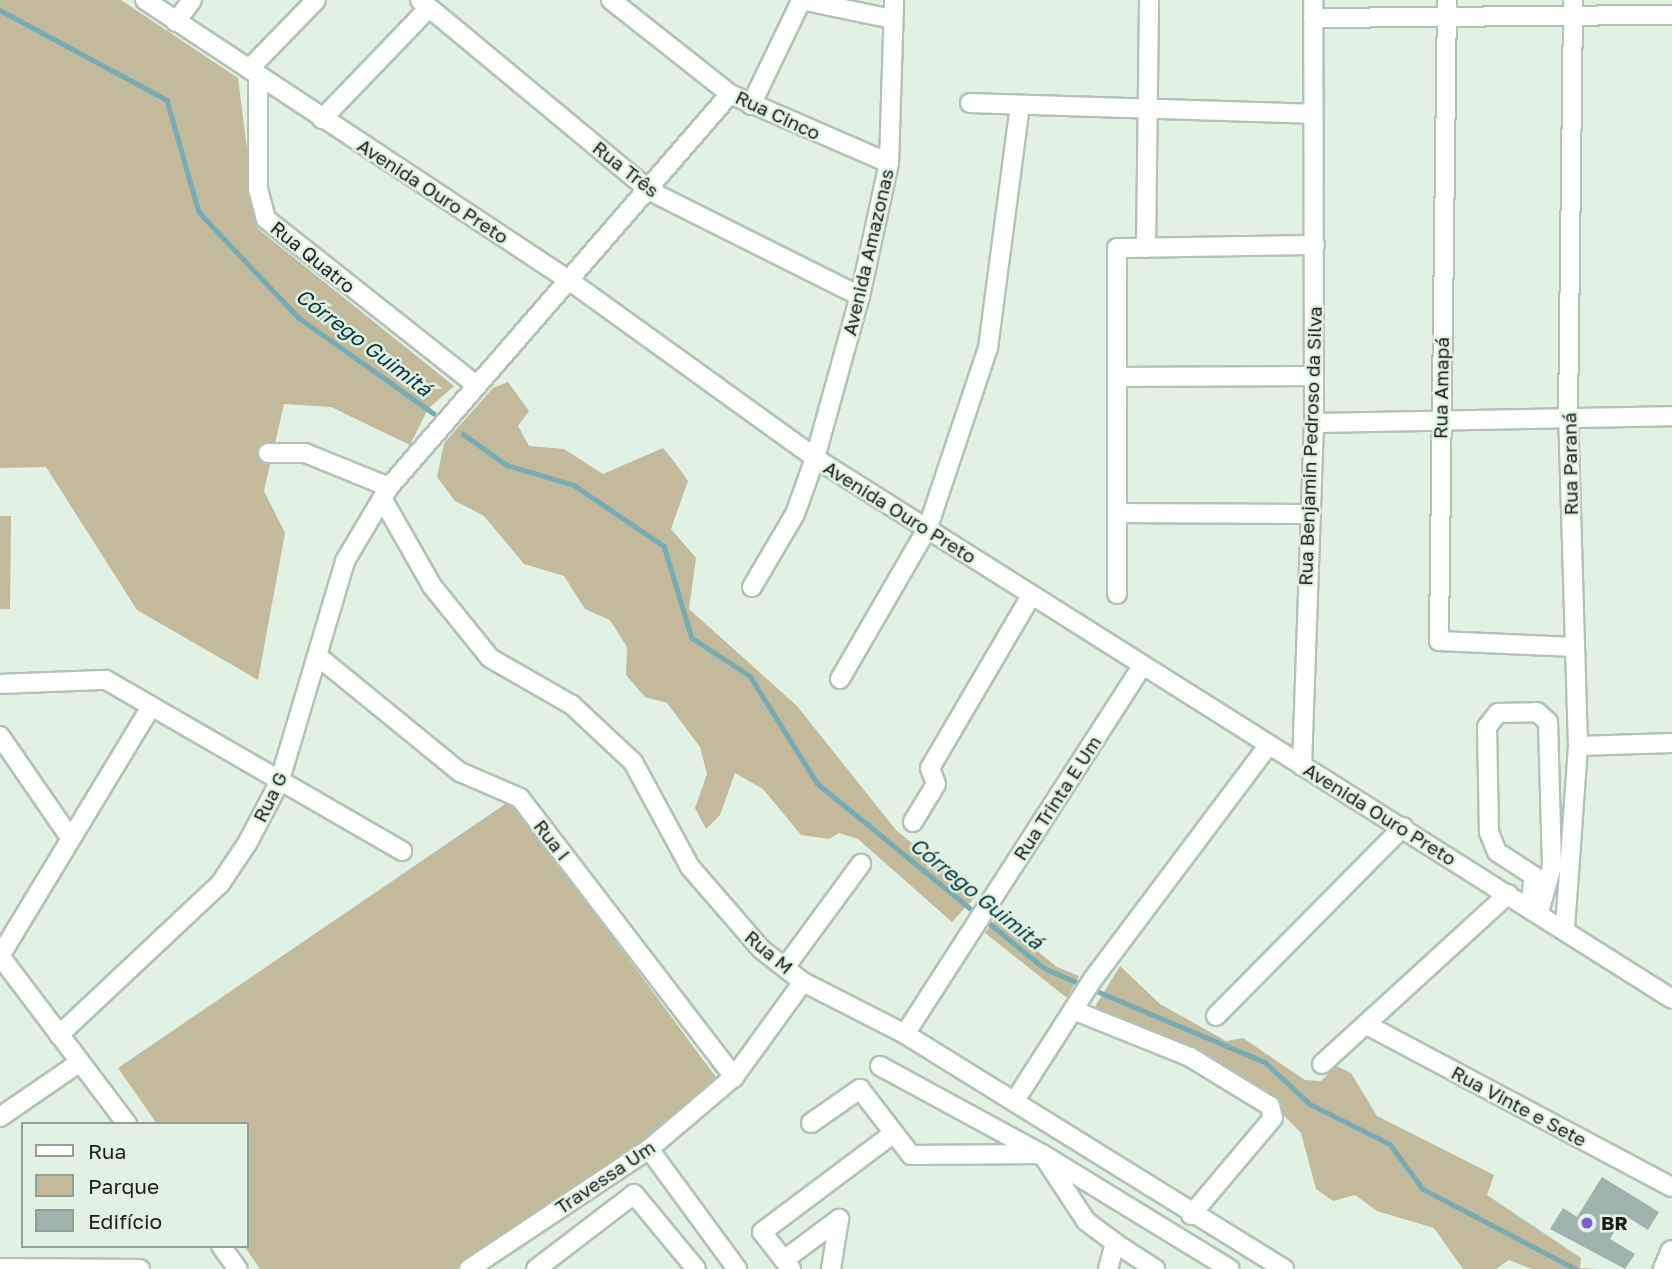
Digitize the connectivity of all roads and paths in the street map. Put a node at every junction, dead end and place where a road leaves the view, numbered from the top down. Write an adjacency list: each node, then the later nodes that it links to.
1 (145, 0): 14 (street, Avenida Ouro Preto)
2 (192, 0): 14 (street)
3 (316, 0): 15 (street)
4 (611, 0): 16 (street, Rua Cinco)
5 (801, 0): 13 (street); 18 (street)
6 (894, 0): 13 (street, Avenida Amazonas)
7 (1149, 0): 20 (street)
8 (425, 4): 22 (street); 24 (street, Rua Três)
9 (1447, 7): 10 (street); 11 (street); 34 (street, Rua Amapá)
10 (1573, 8): 12 (street); 33 (street, Rua Paraná)
11 (1313, 9): 21 (street, Rua Benjamin Pedroso da Silva)
12 (1672, 15)
13 (892, 19): 23 (street, Avenida Amazonas)
14 (176, 22): 15 (street, Avenida Ouro Preto)
15 (254, 72): 22 (street, Avenida Ouro Preto); 31 (street, Rua Quatro)
16 (730, 94): 18 (street, Rua Cinco); 24 (street)
17 (970, 103): 19 (street)
18 (751, 105): 23 (street, Rua Cinco)
19 (1020, 106): 20 (street); 41 (street)
20 (1148, 112): 21 (street); 26 (street)
21 (1311, 114): 25 (street, Rua Benjamin Pedroso da Silva)
22 (322, 119): 27 (street, Avenida Ouro Preto)
23 (889, 163): 28 (street, Avenida Amazonas)
24 (650, 191): 27 (street); 28 (street, Rua Três)
25 (1315, 245): 26 (street); 29 (street, Rua Benjamin Pedroso da Silva)
26 (1146, 248): 30 (street)
27 (570, 281): 31 (street); 37 (street, Avenida Ouro Preto)
28 (860, 296): 37 (street, Avenida Amazonas)
29 (1314, 376): 30 (street); 35 (street, Rua Benjamin Pedroso da Silva)
30 (1117, 377): 39 (street)
31 (475, 384): 38 (street)
32 (1672, 416): 33 (street)
33 (1568, 417): 34 (street); 45 (street, Rua Paraná)
34 (1440, 420): 35 (street); 45 (street, Rua Amapá)
35 (1314, 423): 40 (street, Rua Benjamin Pedroso da Silva)
36 (268, 453): 38 (street)
37 (815, 458): 41 (street, Avenida Ouro Preto); 42 (street, Avenida Amazonas)
38 (386, 494): 46 (street, Rua G); 66 (street, Rua M)
39 (1117, 513): 40 (street); 43 (street)
40 (1307, 514): 55 (street, Rua Benjamin Pedroso da Silva)
41 (928, 527): 44 (street, Avenida Ouro Preto); 48 (street)
42 (752, 587)
43 (1117, 594)
44 (1031, 596): 47 (street, Avenida Ouro Preto); 57 (street)
45 (1574, 647): 54 (street, Rua Paraná)
46 (320, 658): 56 (street, Rua G); 77 (street, Rua I)
47 (1142, 666): 53 (street, Avenida Ouro Preto); 72 (street, Rua Trinta E Um)
48 (840, 678)
49 (0, 684): 50 (street)
50 (151, 707): 56 (street); 59 (street)
51 (0, 736): 59 (street)
52 (1672, 743): 54 (street)
53 (1269, 745): 55 (street, Avenida Ouro Preto); 69 (street)
54 (1578, 746): 64 (street, Rua Paraná)
55 (1302, 766): 58 (street, Avenida Ouro Preto)
56 (279, 783): 60 (street); 73 (street, Rua G)
57 (913, 822)
58 (1404, 827): 62 (street, Avenida Ouro Preto); 70 (street)
59 (69, 836): 65 (street)
60 (402, 851)
61 (861, 864): 66 (street)
62 (1508, 894): 63 (street, Avenida Ouro Preto); 71 (street)
63 (1534, 909): 63 (street); 64 (street, Avenida Ouro Preto)
64 (1565, 928): 68 (street, Avenida Ouro Preto)
65 (0, 956): 73 (street)
66 (786, 966): 67 (street, Rua M)
67 (803, 982): 72 (street, Rua M); 77 (street, Travessa Um)
68 (1672, 999)
69 (1076, 1005): 78 (street); 86 (street)
70 (1216, 1016)
71 (1367, 1025): 75 (street); 85 (street, Rua Vinte e Sete)
72 (905, 1034): 78 (street, Rua M)
73 (59, 1035): 74 (street)
74 (80, 1062): 79 (street); 80 (street)
75 (1322, 1064)
76 (880, 1066): 84 (street)
77 (734, 1077): 83 (street, Travessa Um)
78 (1014, 1102): 86 (street, Rua M)
79 (0, 1117)
80 (125, 1122)
81 (811, 1123): 82 (street)
82 (894, 1133): 84 (street); 90 (street)
83 (649, 1149): 95 (street, Travessa Um); 97 (street)
84 (1042, 1154): 87 (street); 101 (street)
85 (1672, 1187)
86 (1191, 1215): 102 (street, Rua M)
87 (1115, 1243): 99 (street); 100 (street)
88 (222, 1248): 94 (street)
89 (1672, 1252): 103 (main road)
90 (787, 1265): 98 (street)
91 (0, 1268): 93 (street)
92 (539, 1268): 96 (street)
93 (140, 1269)
94 (238, 1269)
95 (469, 1269)
96 (696, 1269)
97 (737, 1269)
98 (831, 1269)
99 (1108, 1269)
100 (1155, 1269)
101 (1230, 1269)
102 (1284, 1269)
103 (1665, 1269)

